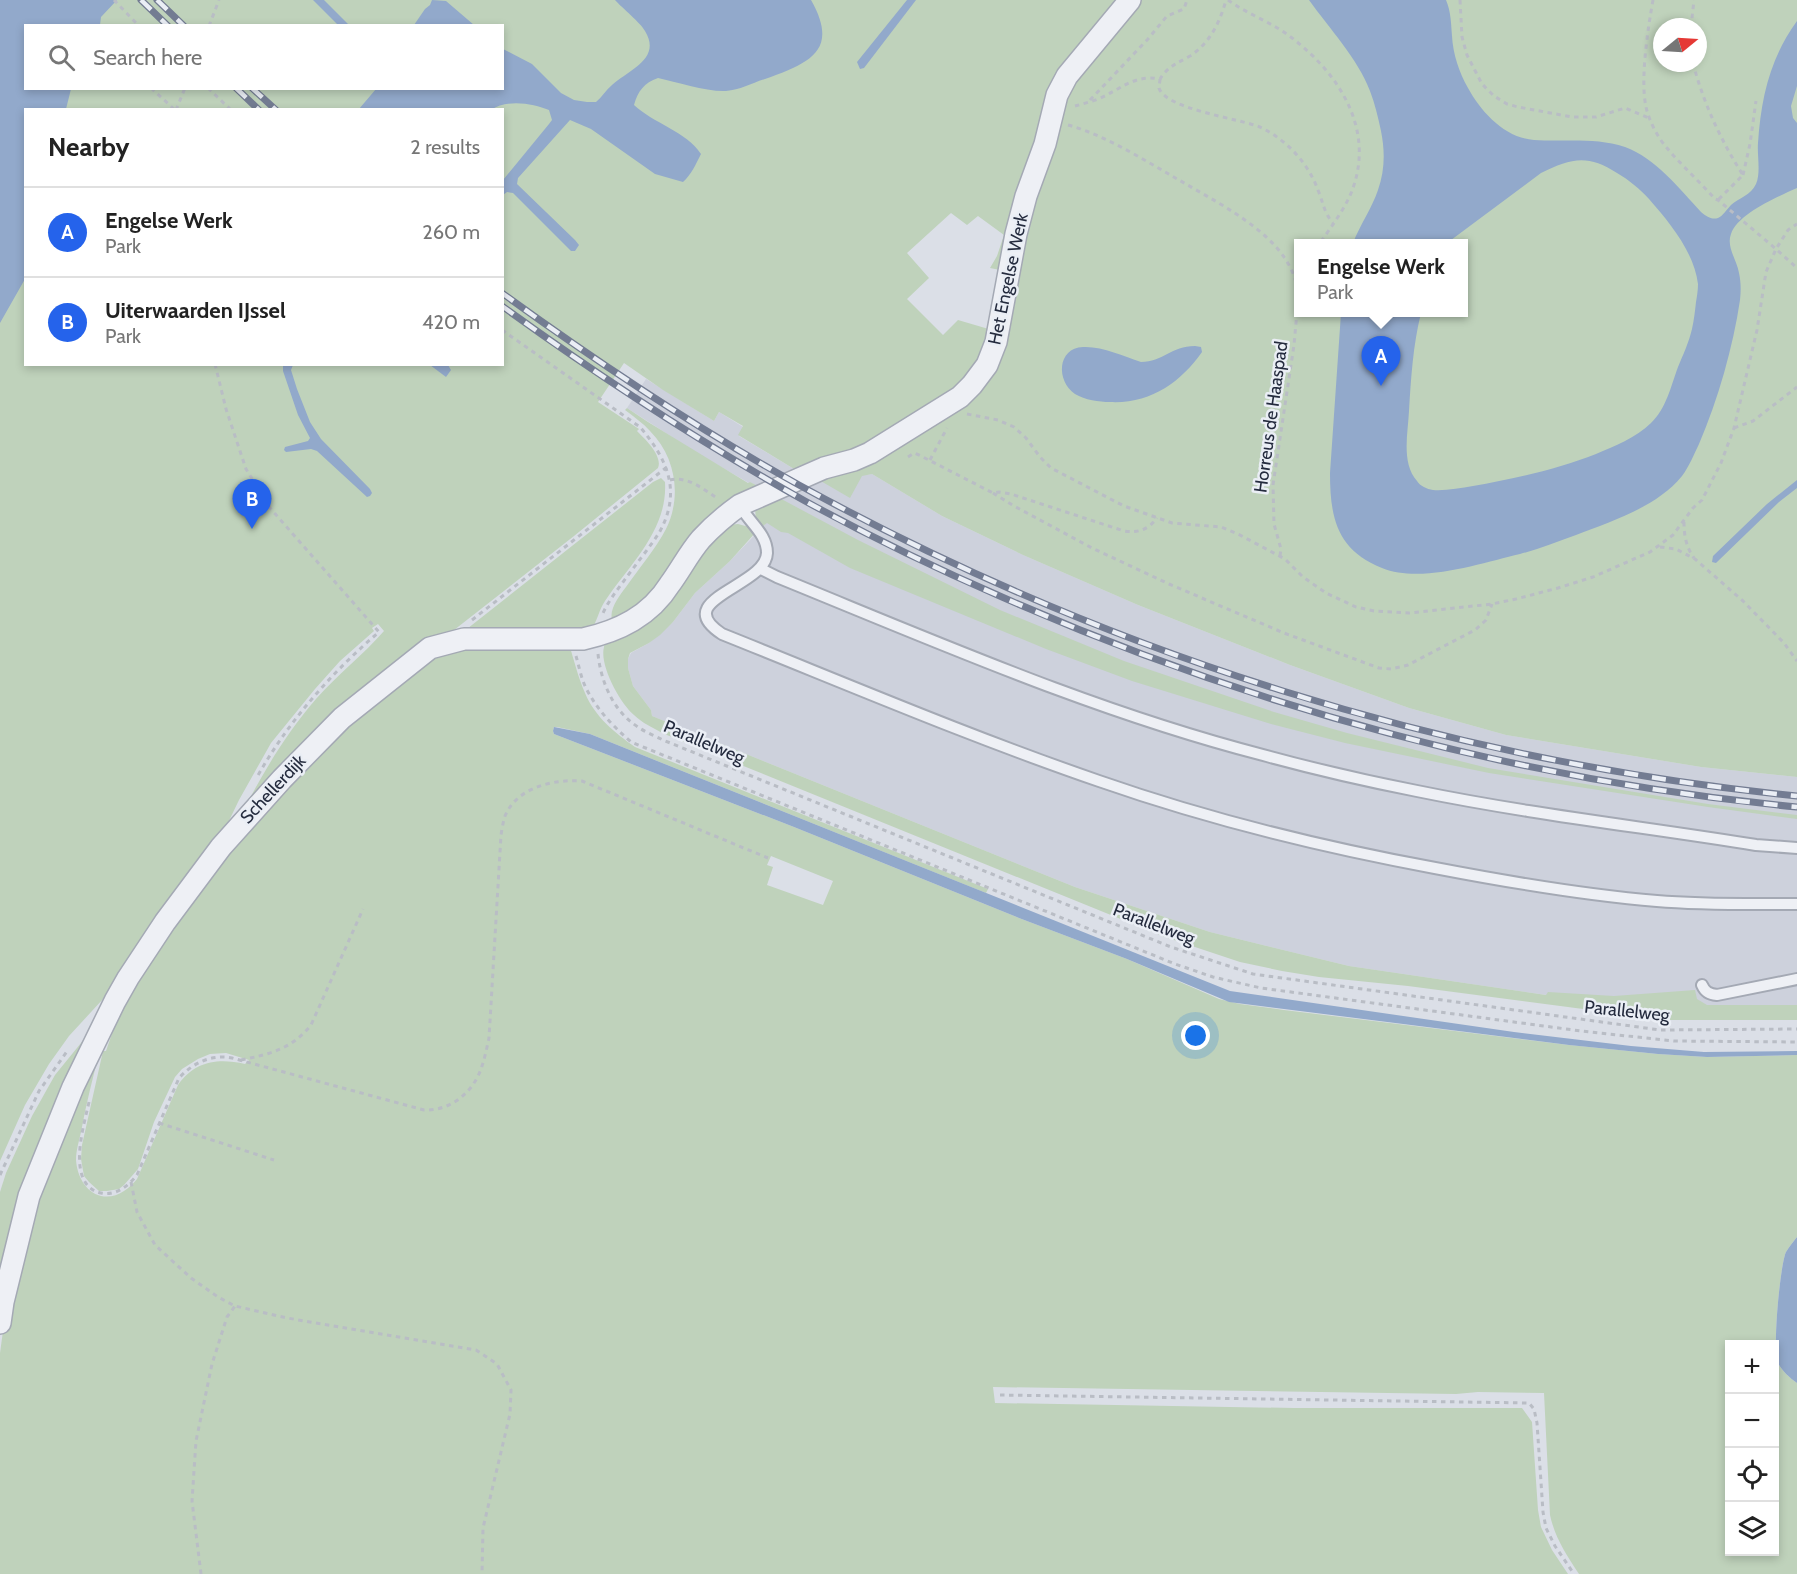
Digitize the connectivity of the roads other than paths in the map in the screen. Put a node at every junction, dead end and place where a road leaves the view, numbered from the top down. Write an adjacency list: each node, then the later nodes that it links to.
1 (1130, 0): 2 (street, Het Engelse Werk)
2 (767, 492): 3 (street, Schellerdijk)
3 (740, 506): 4 (lane); 9 (street, Schellerdijk)
4 (761, 569): 5 (lane); 6 (lane)
5 (1797, 848)
6 (1797, 904)
7 (1797, 979): 8 (lane)
8 (1702, 985)
9 (0, 1323)

